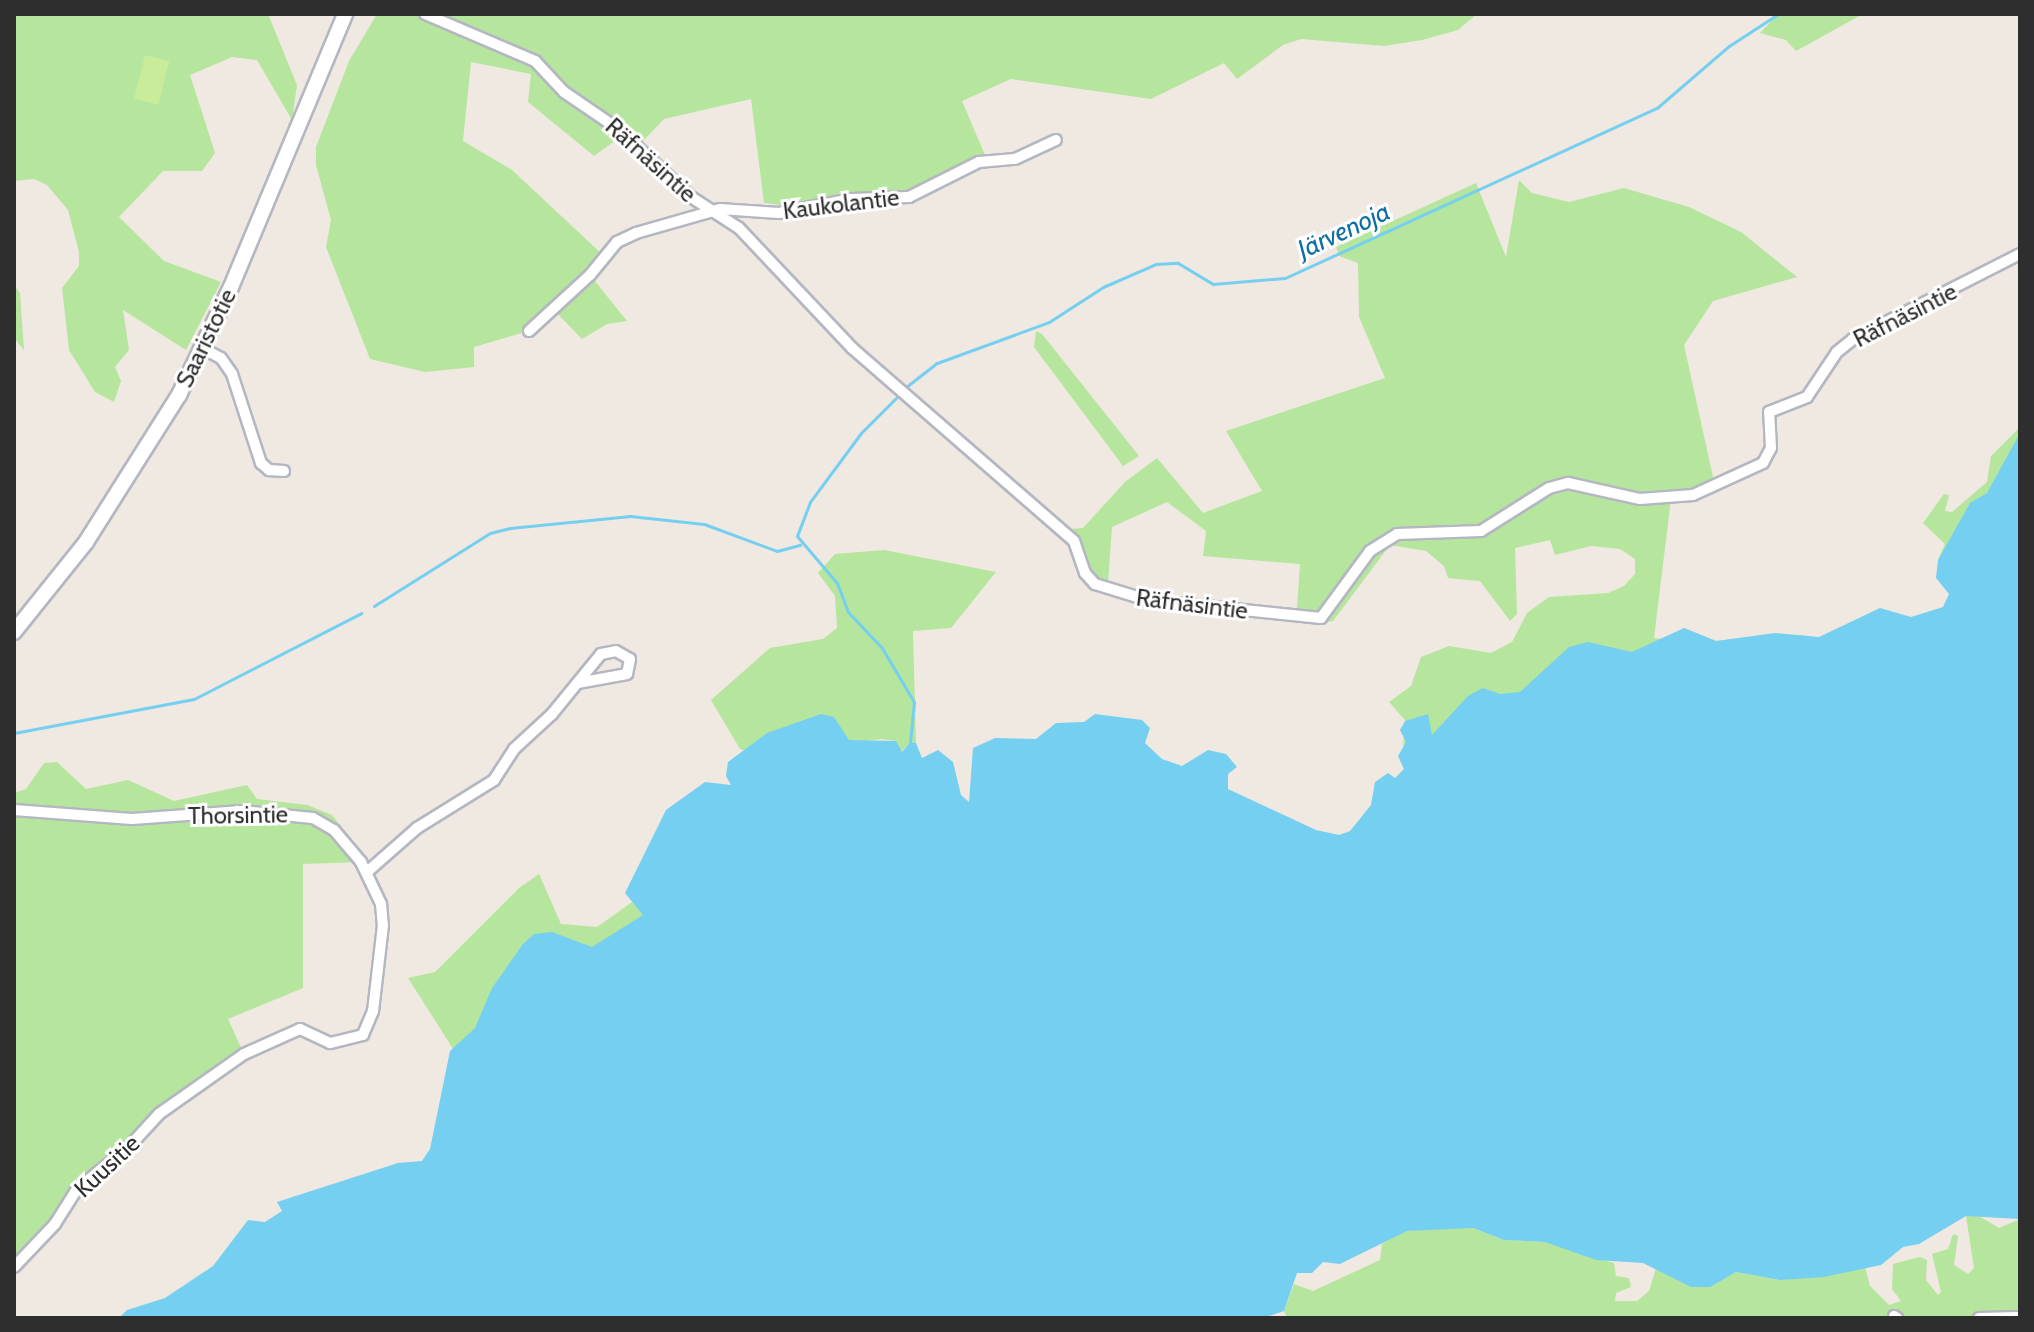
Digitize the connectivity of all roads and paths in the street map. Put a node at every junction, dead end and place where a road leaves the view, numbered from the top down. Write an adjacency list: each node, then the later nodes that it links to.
1 (345, 14): 7 (main road, Saaristotie)
2 (425, 14): 4 (street, Räfnäsintie)
3 (1056, 140): 4 (street, Kaukolantie)
4 (709, 211): 5 (street, Räfnäsintie); 6 (street)
5 (2020, 254)
6 (529, 331)
7 (202, 348): 8 (street); 9 (main road, Saaristotie)
8 (284, 471)
9 (14, 632)
10 (578, 683): 10 (street); 12 (street)
11 (14, 810): 12 (street, Thorsintie)
12 (367, 872): 13 (street, Thorsintie)
13 (235, 1062): 14 (street, Kuusitie)
14 (14, 1267)
15 (2020, 1317): 16 (street)
16 (1979, 1318)

